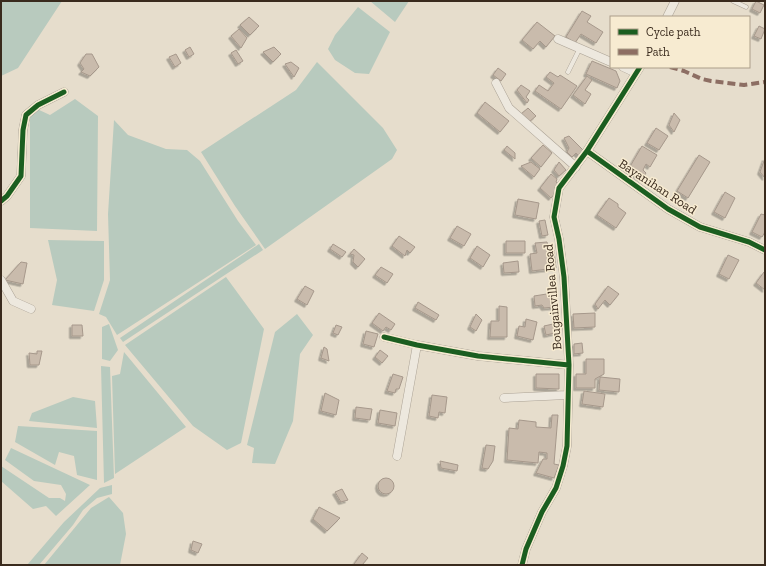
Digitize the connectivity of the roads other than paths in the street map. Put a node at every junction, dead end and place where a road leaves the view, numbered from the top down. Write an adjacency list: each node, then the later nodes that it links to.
1 (675, 1): 4 (street)
2 (733, 1): 3 (lane)
3 (746, 6)
4 (668, 16)
5 (558, 40): 6 (street)
6 (579, 50): 7 (street); 10 (lane)
7 (610, 62)
8 (628, 68): 9 (street)
9 (638, 70): 13 (street, Bougainvillea Road)
10 (568, 72)
11 (496, 83): 14 (street)
12 (64, 92): 15 (street)
13 (587, 152): 14 (street, Bougainvillea Road); 16 (street, Bayanihan Road)
14 (576, 166): 21 (street, Bougainvillea Road)
15 (1, 201)
16 (765, 250)
17 (1, 280): 18 (street)
18 (31, 309)
19 (384, 336): 20 (street)
20 (417, 345): 21 (street); 24 (street)
21 (569, 365): 22 (street, Bougainvillea Road)
22 (568, 395): 23 (street); 25 (street, Bougainvillea Road)
23 (504, 398)
24 (397, 456)
25 (522, 565)

